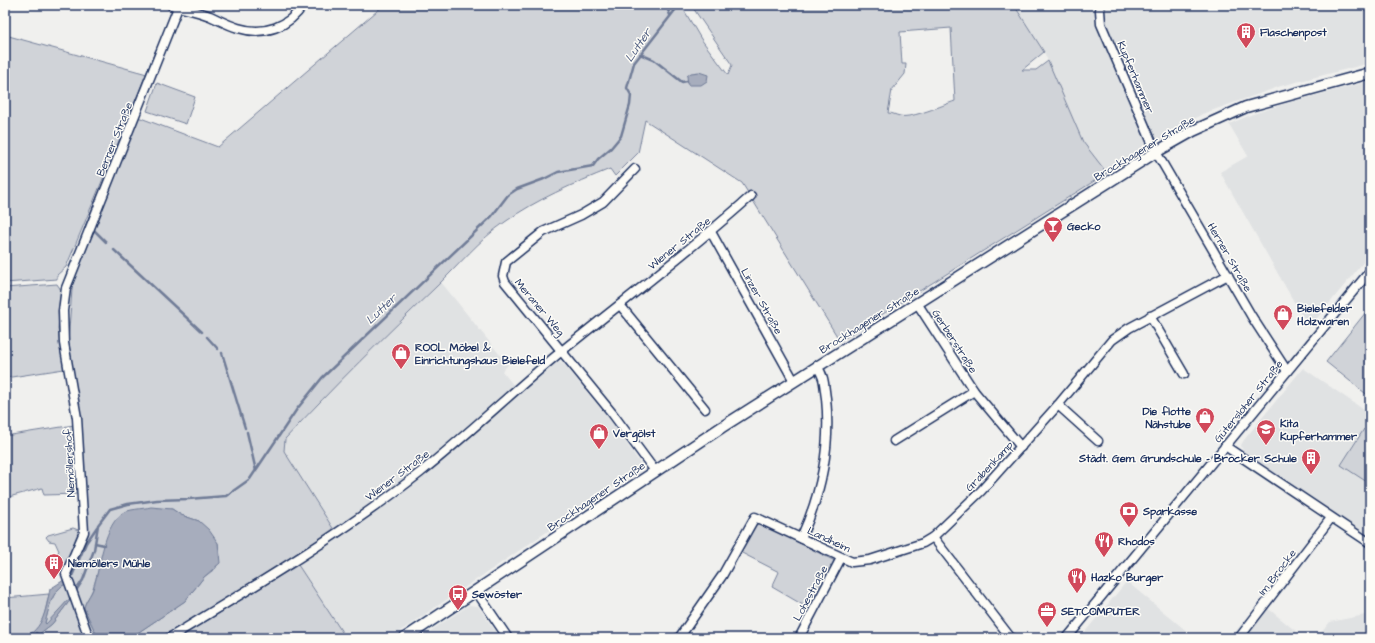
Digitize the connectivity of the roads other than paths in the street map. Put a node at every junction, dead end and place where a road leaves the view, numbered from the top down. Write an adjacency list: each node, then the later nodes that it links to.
1 (303, 5): 2 (street)
2 (176, 6): 11 (street, Berner Straße)
3 (1100, 10): 5 (street, Kupferhammer)
4 (1370, 73): 5 (main road, Brockhagener Straße)
5 (1156, 152): 10 (street, Herner Straße); 12 (main road, Brockhagener Straße)
6 (635, 169): 15 (street, Meraner Weg)
7 (751, 196): 8 (street, Wiener Straße)
8 (711, 232): 13 (street, Wiener Straße); 19 (street, Linzer Straße)
9 (1370, 271): 17 (street, Gütersloher Straße)
10 (1228, 275): 14 (street, Grabenkamp); 17 (street, Herner Straße)
11 (68, 281): 34 (street, Niemöllershof)
12 (917, 303): 16 (main road, Brockhagener Straße); 20 (street, Gerberstraße)
13 (620, 305): 15 (street, Wiener Straße); 22 (street)
14 (1150, 316): 18 (street); 21 (street, Grabenkamp)
15 (562, 351): 27 (street, Meraner Weg); 35 (street, Wiener Straße)
16 (817, 367): 19 (main road, Brockhagener Straße); 30 (street)
17 (1287, 371): 25 (street, Gütersloher Straße)
18 (1184, 374)
19 (794, 381): 27 (main road, Brockhagener Straße)
20 (974, 391): 23 (street, Gerberstraße); 26 (street, Gerberstraße)
21 (1058, 405): 24 (street); 26 (street, Grabenkamp)
22 (705, 409)
23 (894, 441)
24 (1098, 441)
25 (1225, 446): 28 (street); 41 (street, Gütersloher Straße)
26 (1021, 447): 29 (street, Grabenkamp)
27 (655, 471): 33 (main road, Brockhagener Straße)
28 (1331, 518): 31 (street); 42 (street, Im Brocke)
29 (933, 537): 32 (street, Landheim); 40 (street)
30 (801, 538): 32 (street, Landheim); 38 (street, Landheim)
31 (1370, 542)
32 (841, 558): 39 (street, Lohestraße)
33 (476, 591): 36 (main road, Brockhagener Straße); 37 (street)
34 (89, 638)
35 (169, 638)
36 (405, 638)
37 (508, 638)
38 (679, 638)
39 (799, 638)
40 (1012, 638)
41 (1067, 638)
42 (1239, 638)

